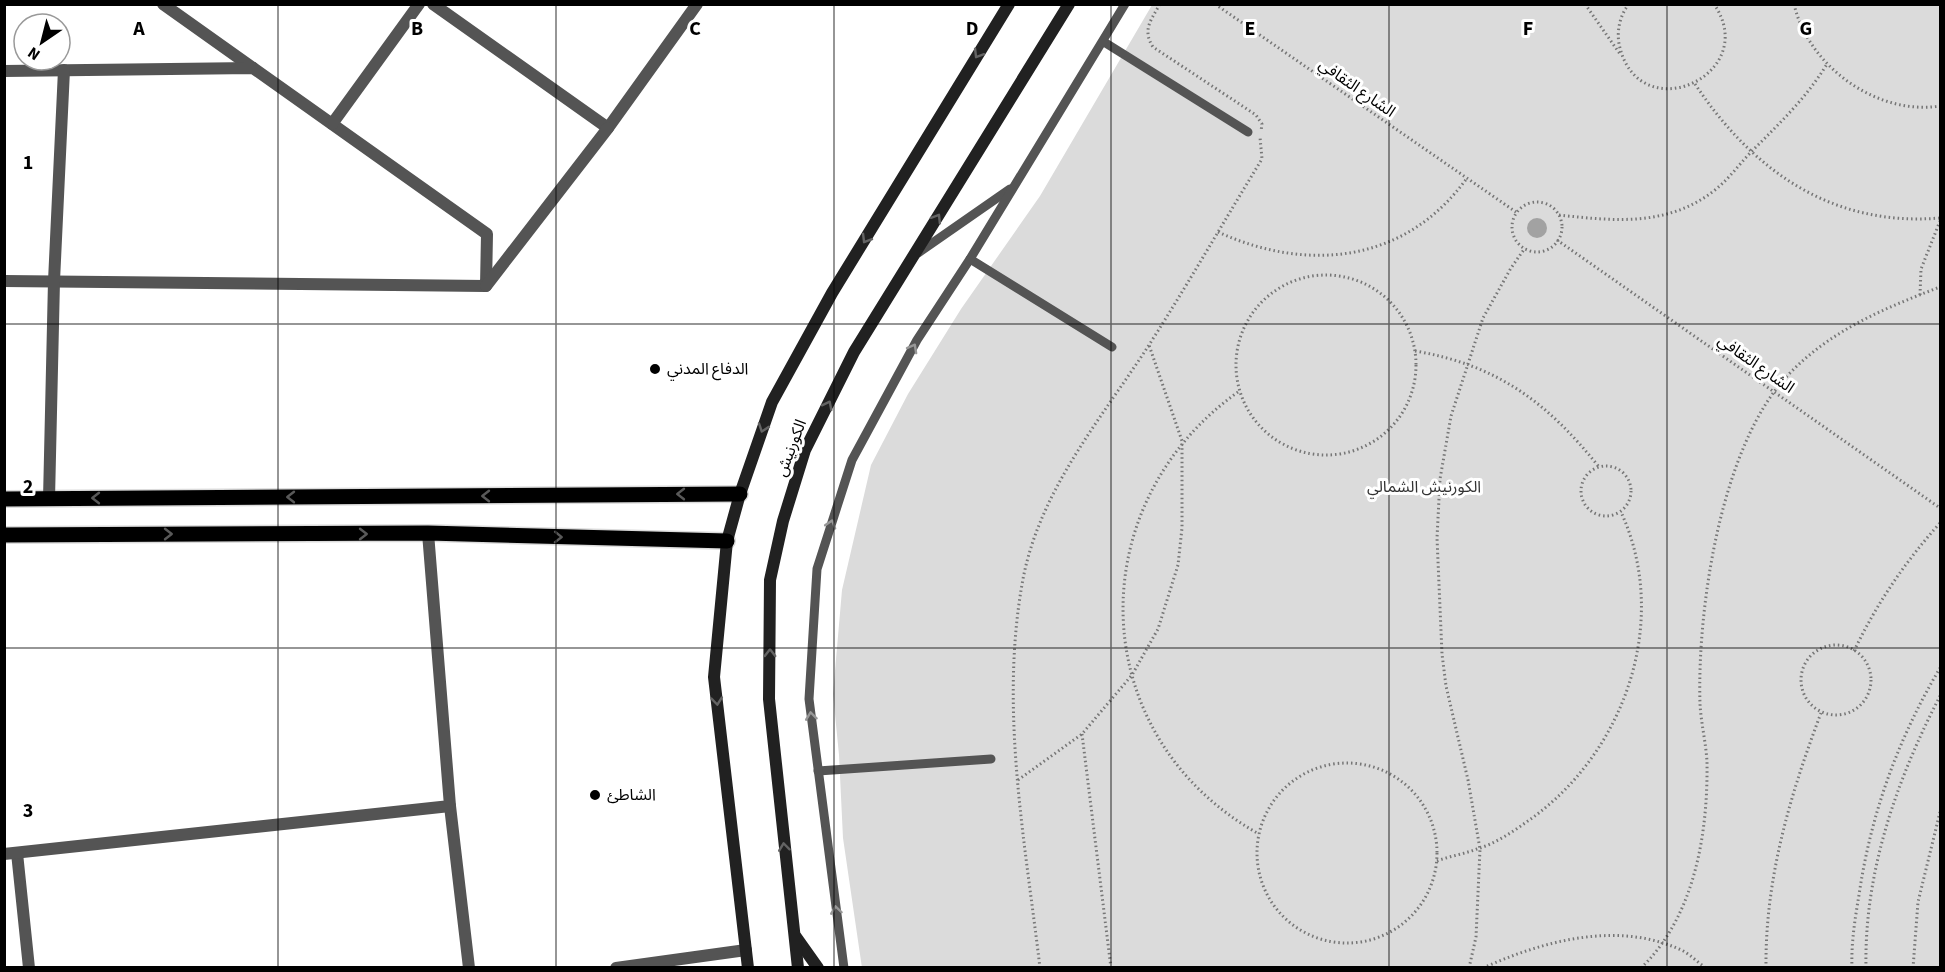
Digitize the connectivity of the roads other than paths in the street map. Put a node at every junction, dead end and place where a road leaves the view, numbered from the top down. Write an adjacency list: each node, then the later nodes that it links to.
1 (163, 4): 9 (street)
2 (419, 4): 12 (street)
3 (433, 4): 13 (street)
4 (697, 4): 13 (street)
5 (1009, 4): 22 (main road, الكورنيش, one-way to 22)
6 (1069, 4): 16 (main road, الكورنيش, one-way to 6)
7 (1125, 4): 8 (lane)
8 (1104, 42): 14 (lane); 15 (lane)
9 (253, 68): 10 (street); 12 (street)
10 (72, 70)
11 (64, 72): 19 (street)
12 (332, 124): 20 (street)
13 (608, 128): 20 (street)
14 (1248, 132)
15 (1013, 187): 16 (lane); 17 (lane)
16 (913, 256): 32 (main road, الكورنيش, one-way to 16)
17 (970, 259): 21 (lane); 29 (lane, one-way to 17)
18 (4, 281): 19 (street)
19 (54, 281): 20 (street); 24 (street)
20 (486, 286)
21 (1112, 347)
22 (740, 494): 24 (main road, one-way to 24); 27 (main road, الكورنيش)
23 (4, 499): 24 (main road)
24 (49, 499)
25 (428, 533): 26 (main road, one-way to 25); 27 (main road, one-way to 27); 30 (street)
26 (4, 535)
27 (727, 541): 33 (main road, الكورنيش, one-way to 33)
28 (991, 759): 29 (lane)
29 (818, 771): 40 (lane, one-way to 29)
30 (450, 806): 31 (street); 35 (street)
31 (11, 854): 34 (street)
32 (794, 934): 38 (main road, الكورنيش); 39 (main road)
33 (746, 950): 36 (street); 37 (main road, الكورنيش)
34 (29, 968)
35 (469, 968)
36 (616, 968)
37 (748, 968)
38 (798, 968)
39 (818, 968)
40 (844, 968)

